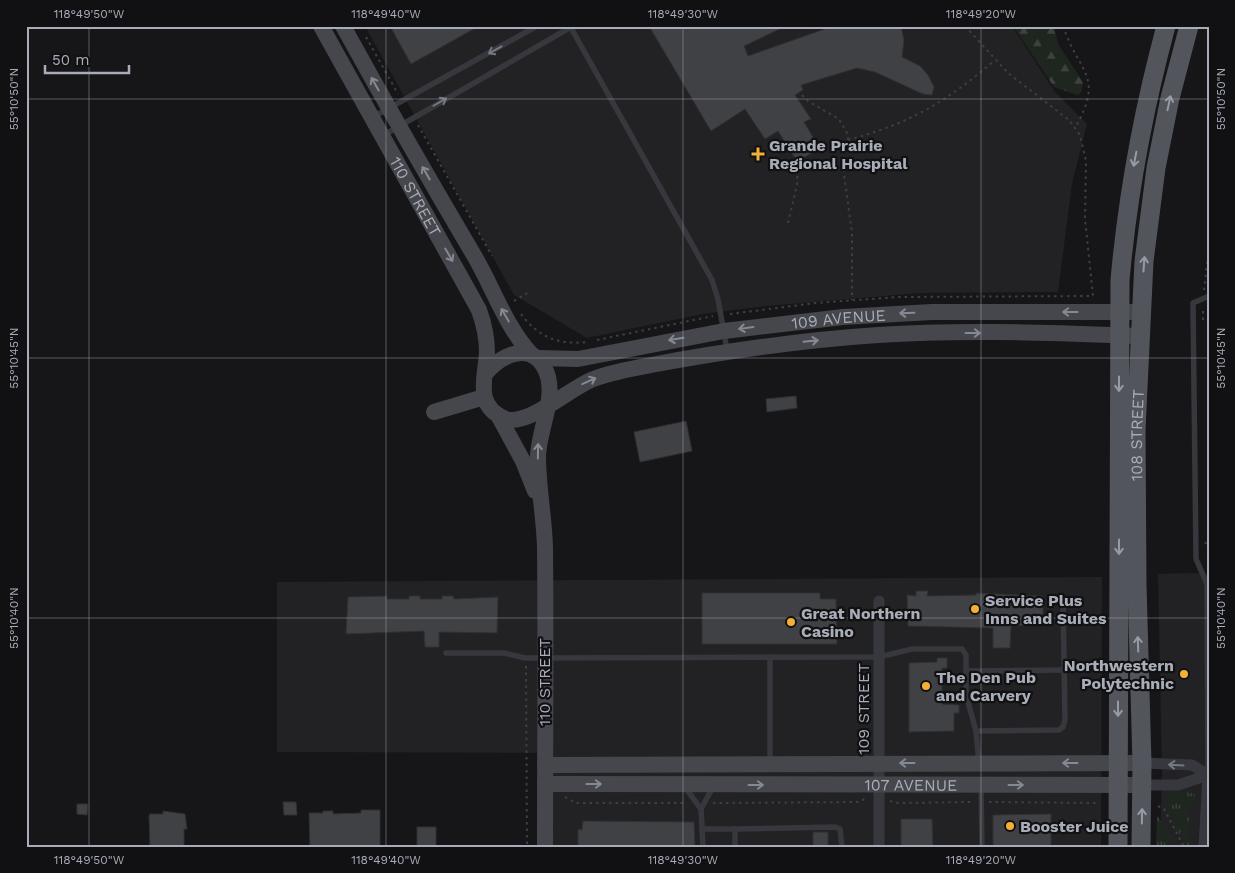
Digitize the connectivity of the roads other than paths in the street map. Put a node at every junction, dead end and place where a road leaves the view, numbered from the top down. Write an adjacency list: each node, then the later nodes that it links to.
1 (321, 26): 8 (street, 110 STREET)
2 (343, 26): 7 (street, 110 STREET, one-way to 2)
3 (537, 26): 7 (lane, one-way to 7)
4 (1166, 26): 12 (main road, 108 STREET, one-way to 12)
5 (1189, 26): 13 (main road, 108 STREET, one-way to 5)
6 (571, 27): 9 (lane, one-way to 6); 14 (lane)
7 (395, 105): 8 (lane); 9 (street, 110 STREET)
8 (372, 118): 10 (street, 110 STREET)
9 (398, 126): 10 (lane); 18 (street, 110 STREET, one-way to 9)
10 (382, 136): 19 (street, 110 STREET, one-way to 19)
11 (1209, 296): 41 (lane)
12 (1119, 312): 13 (street, 109 AVENUE); 14 (street, 109 AVENUE, one-way to 14); 15 (main road, 108 STREET)
13 (1142, 312): 16 (main road, 108 STREET)
14 (722, 323): 17 (lane); 18 (street, 109 AVENUE, one-way to 18)
15 (1119, 336): 16 (street, 109 AVENUE); 17 (street, 109 AVENUE, one-way to 15); 35 (main road, 108 STREET, one-way to 35)
16 (1141, 336): 39 (main road, 108 STREET, one-way to 16)
17 (728, 352): 21 (street, 109 AVENUE, one-way to 17)
18 (535, 357): 19 (street); 21 (street)
19 (484, 374): 20 (street)
20 (484, 397): 22 (street); 23 (street)
21 (547, 405): 23 (street); 24 (street, 110 STREET, one-way to 21)
22 (434, 412)
23 (498, 415): 24 (street, 110 STREET)
24 (543, 517): 30 (street, 110 STREET)
25 (1063, 599): 31 (lane)
26 (879, 601): 28 (street, 109 STREET)
27 (446, 653): 30 (lane)
28 (879, 656): 29 (lane); 32 (lane); 37 (street, 109 STREET)
29 (770, 657): 30 (lane); 34 (lane)
30 (544, 658): 40 (street, 110 STREET)
31 (1064, 670): 32 (lane); 33 (lane)
32 (966, 671): 33 (lane)
33 (976, 731): 38 (lane)
34 (770, 762): 36 (street, 107 AVENUE); 37 (street, 107 AVENUE)
35 (1118, 762): 38 (street, 107 AVENUE, one-way to 38); 39 (street, 107 AVENUE); 46 (main road, 108 STREET)
36 (728, 763): 40 (street, 107 AVENUE); 42 (street)
37 (879, 763): 38 (street, 107 AVENUE, one-way to 37); 48 (street, 109 STREET)
38 (979, 763)
39 (1142, 763): 41 (street, one-way to 39); 47 (main road, 108 STREET)
40 (545, 765): 42 (street, 110 STREET)
41 (1208, 775): 47 (street, 107 AVENUE); 60 (street)
42 (545, 784): 43 (street, 107 AVENUE, one-way to 43); 52 (street, 110 STREET)
43 (683, 785): 44 (street, 107 AVENUE); 49 (lane)
44 (715, 785): 48 (street, 107 AVENUE, one-way to 48); 49 (lane)
45 (981, 785): 46 (street, 107 AVENUE, one-way to 46); 48 (street, 107 AVENUE); 57 (lane)
46 (1118, 785): 47 (street, 107 AVENUE); 58 (main road, 108 STREET)
47 (1142, 785): 59 (main road, 108 STREET, one-way to 47)
48 (879, 792): 56 (street, 109 STREET)
49 (703, 806): 51 (lane)
50 (735, 828): 51 (lane); 54 (lane); 55 (lane)
51 (702, 829): 53 (lane)
52 (545, 847)
53 (703, 847)
54 (736, 847)
55 (842, 847)
56 (879, 847)
57 (982, 847)
58 (1118, 847)
59 (1141, 847)
60 (1204, 847)

